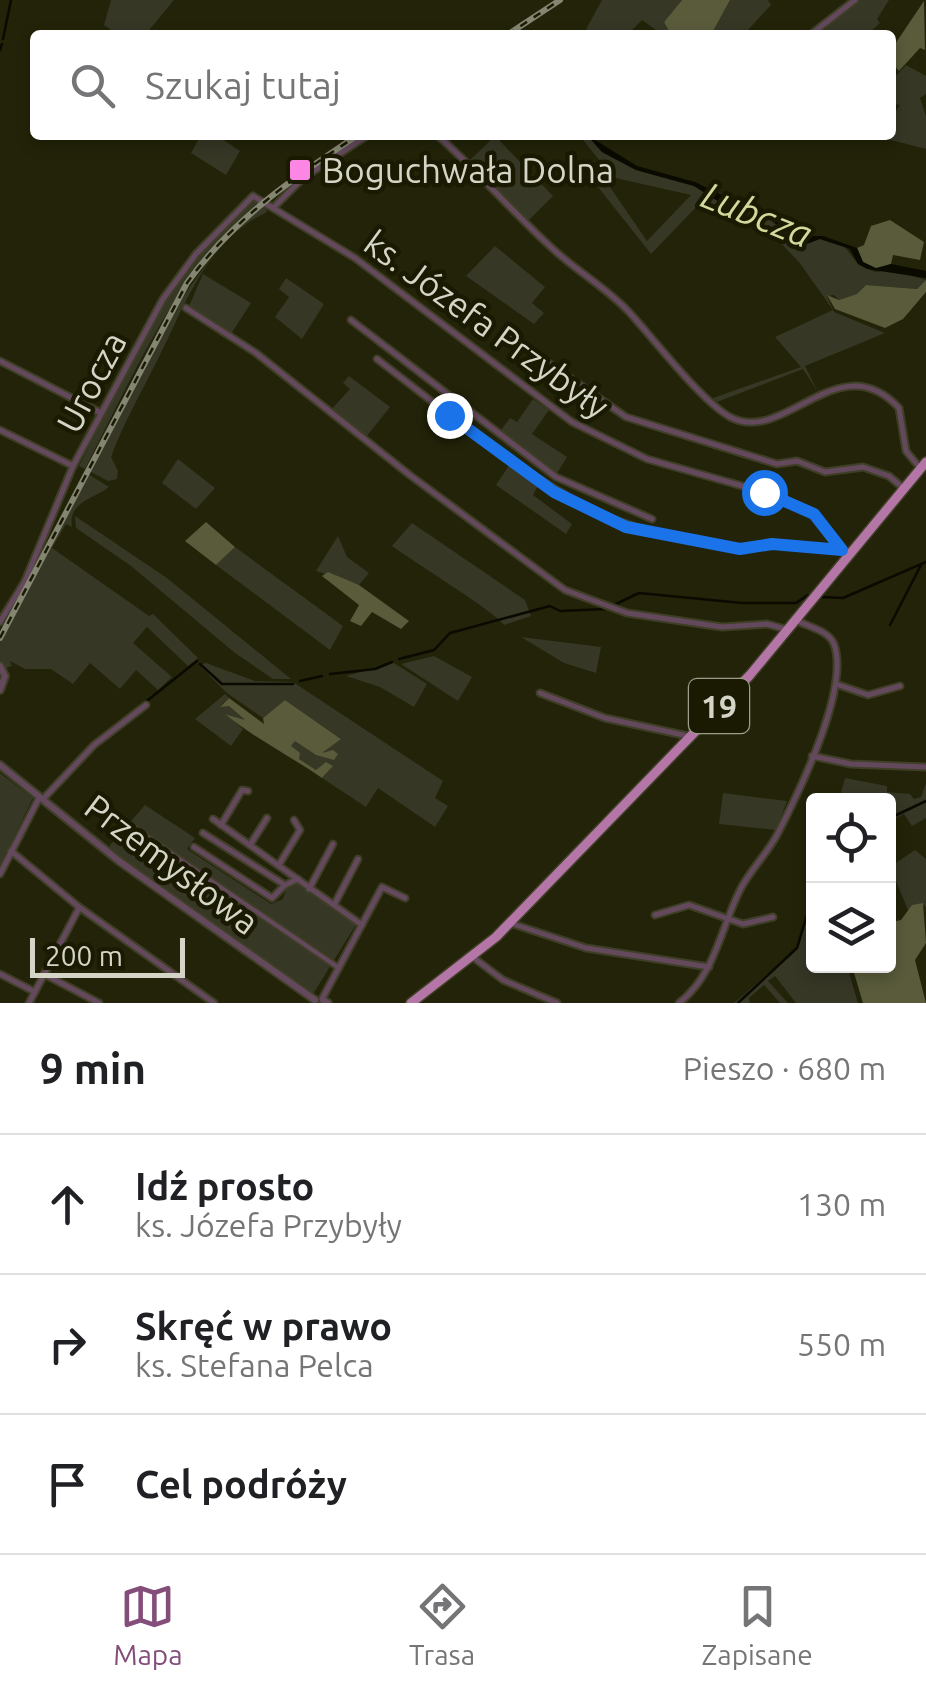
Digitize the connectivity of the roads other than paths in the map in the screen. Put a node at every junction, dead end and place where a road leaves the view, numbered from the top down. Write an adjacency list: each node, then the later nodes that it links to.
1 (855, 0): 2 (street)
2 (816, 30)
3 (360, 140): 6 (street)
4 (441, 140): 14 (street)
5 (264, 200): 6 (street, ks. Józefa Przybyły); 12 (street, Urocza)
6 (274, 207): 20 (street, ks. Józefa Przybyły)
7 (186, 308): 23 (street)
8 (350, 320): 17 (street)
9 (508, 335): 16 (street)
10 (377, 360): 19 (street)
11 (0, 361): 12 (street)
12 (102, 413): 15 (street, Urocza)
13 (0, 430): 15 (street)
14 (923, 465): 16 (highway, 19)
15 (74, 466): 22 (street, Urocza)
16 (902, 488): 20 (highway, 19)
17 (624, 509): 18 (street); 19 (street)
18 (652, 519)
19 (618, 524): 20 (street)
20 (845, 552): 21 (highway, 19)
21 (796, 620): 23 (highway, 19); 25 (street)
22 (0, 622)
23 (788, 630): 30 (highway, 19)
24 (0, 666): 27 (street)
25 (836, 684): 26 (street); 31 (street)
26 (900, 686)
27 (0, 690)
28 (540, 693): 30 (street)
29 (146, 705): 35 (street)
30 (690, 736): 58 (highway, 19)
31 (812, 756): 33 (street); 57 (street)
32 (0, 765): 35 (street, Przemysłowa)
33 (926, 767)
34 (248, 791): 40 (street)
35 (43, 797): 45 (street); 66 (street, Przemysłowa)
36 (267, 818): 43 (street)
37 (213, 819): 40 (street)
38 (294, 820): 47 (street)
39 (124, 822): 62 (street)
40 (221, 825): 43 (street)
41 (203, 832): 50 (street)
42 (333, 844): 51 (street)
43 (250, 845): 47 (street)
44 (194, 847): 50 (street)
45 (12, 851): 48 (street); 54 (street)
46 (358, 859): 53 (street)
47 (279, 864): 49 (street)
48 (0, 874)
49 (300, 878): 50 (street); 51 (street)
50 (285, 885)
51 (310, 889): 53 (street)
52 (404, 898): 59 (street)
53 (334, 906): 59 (street)
54 (79, 907): 64 (street); 69 (street)
55 (655, 915): 57 (street)
56 (773, 917): 57 (street)
57 (728, 918): 61 (street)
58 (510, 923): 60 (highway, 19); 61 (street)
59 (362, 925): 62 (street)
60 (474, 958): 70 (highway, 19); 71 (street)
61 (709, 967): 72 (street)
62 (338, 968): 66 (street)
63 (0, 974): 65 (street)
64 (44, 974): 65 (street); 68 (street)
65 (36, 992): 67 (street)
66 (321, 1001)
67 (30, 1003)
68 (99, 1003)
69 (214, 1003)
70 (411, 1003)
71 (557, 1003)
72 (678, 1003)

